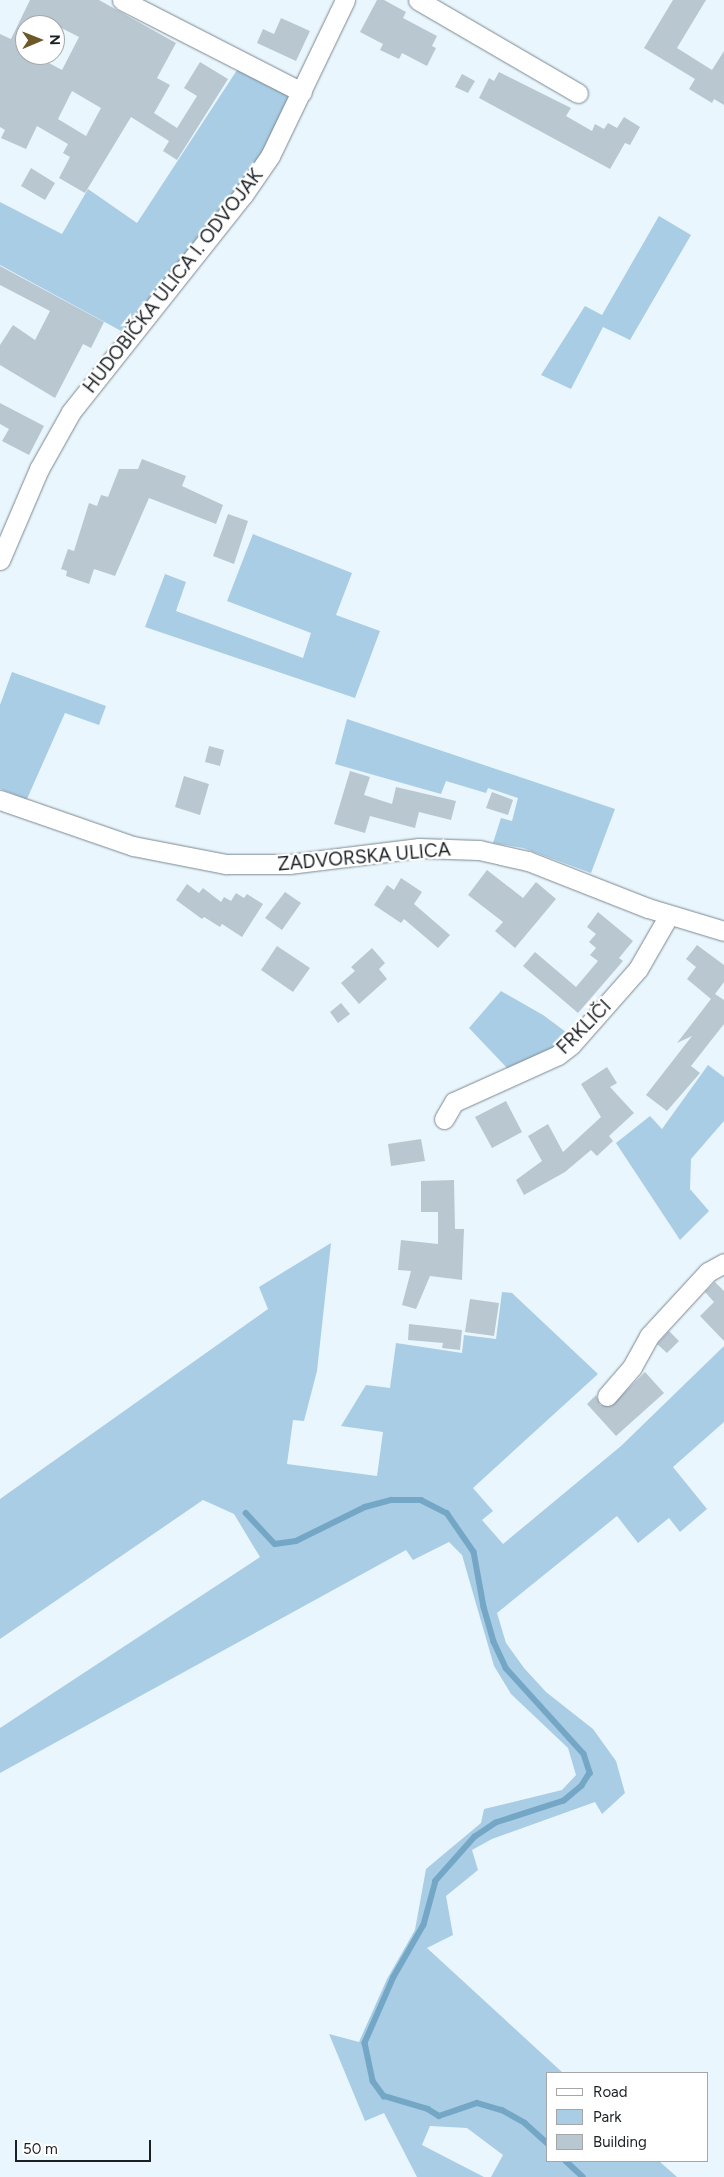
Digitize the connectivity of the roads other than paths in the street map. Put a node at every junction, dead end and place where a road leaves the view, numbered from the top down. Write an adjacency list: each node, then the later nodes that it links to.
1 (122, 0): 4 (street)
2 (345, 0): 4 (street, HUDOBIČKA ULICA I. ODVOJAK)
3 (418, 0): 5 (street)
4 (302, 92): 6 (street, HUDOBIČKA ULICA I. ODVOJAK)
5 (578, 93)
6 (0, 560)
7 (0, 800): 8 (street, ZADVORSKA ULICA)
8 (669, 915): 9 (street, ZADVORSKA ULICA); 10 (street, FRKLIČI)
9 (724, 931)
10 (444, 1119)
11 (724, 1263): 12 (street)
12 (607, 1396)

